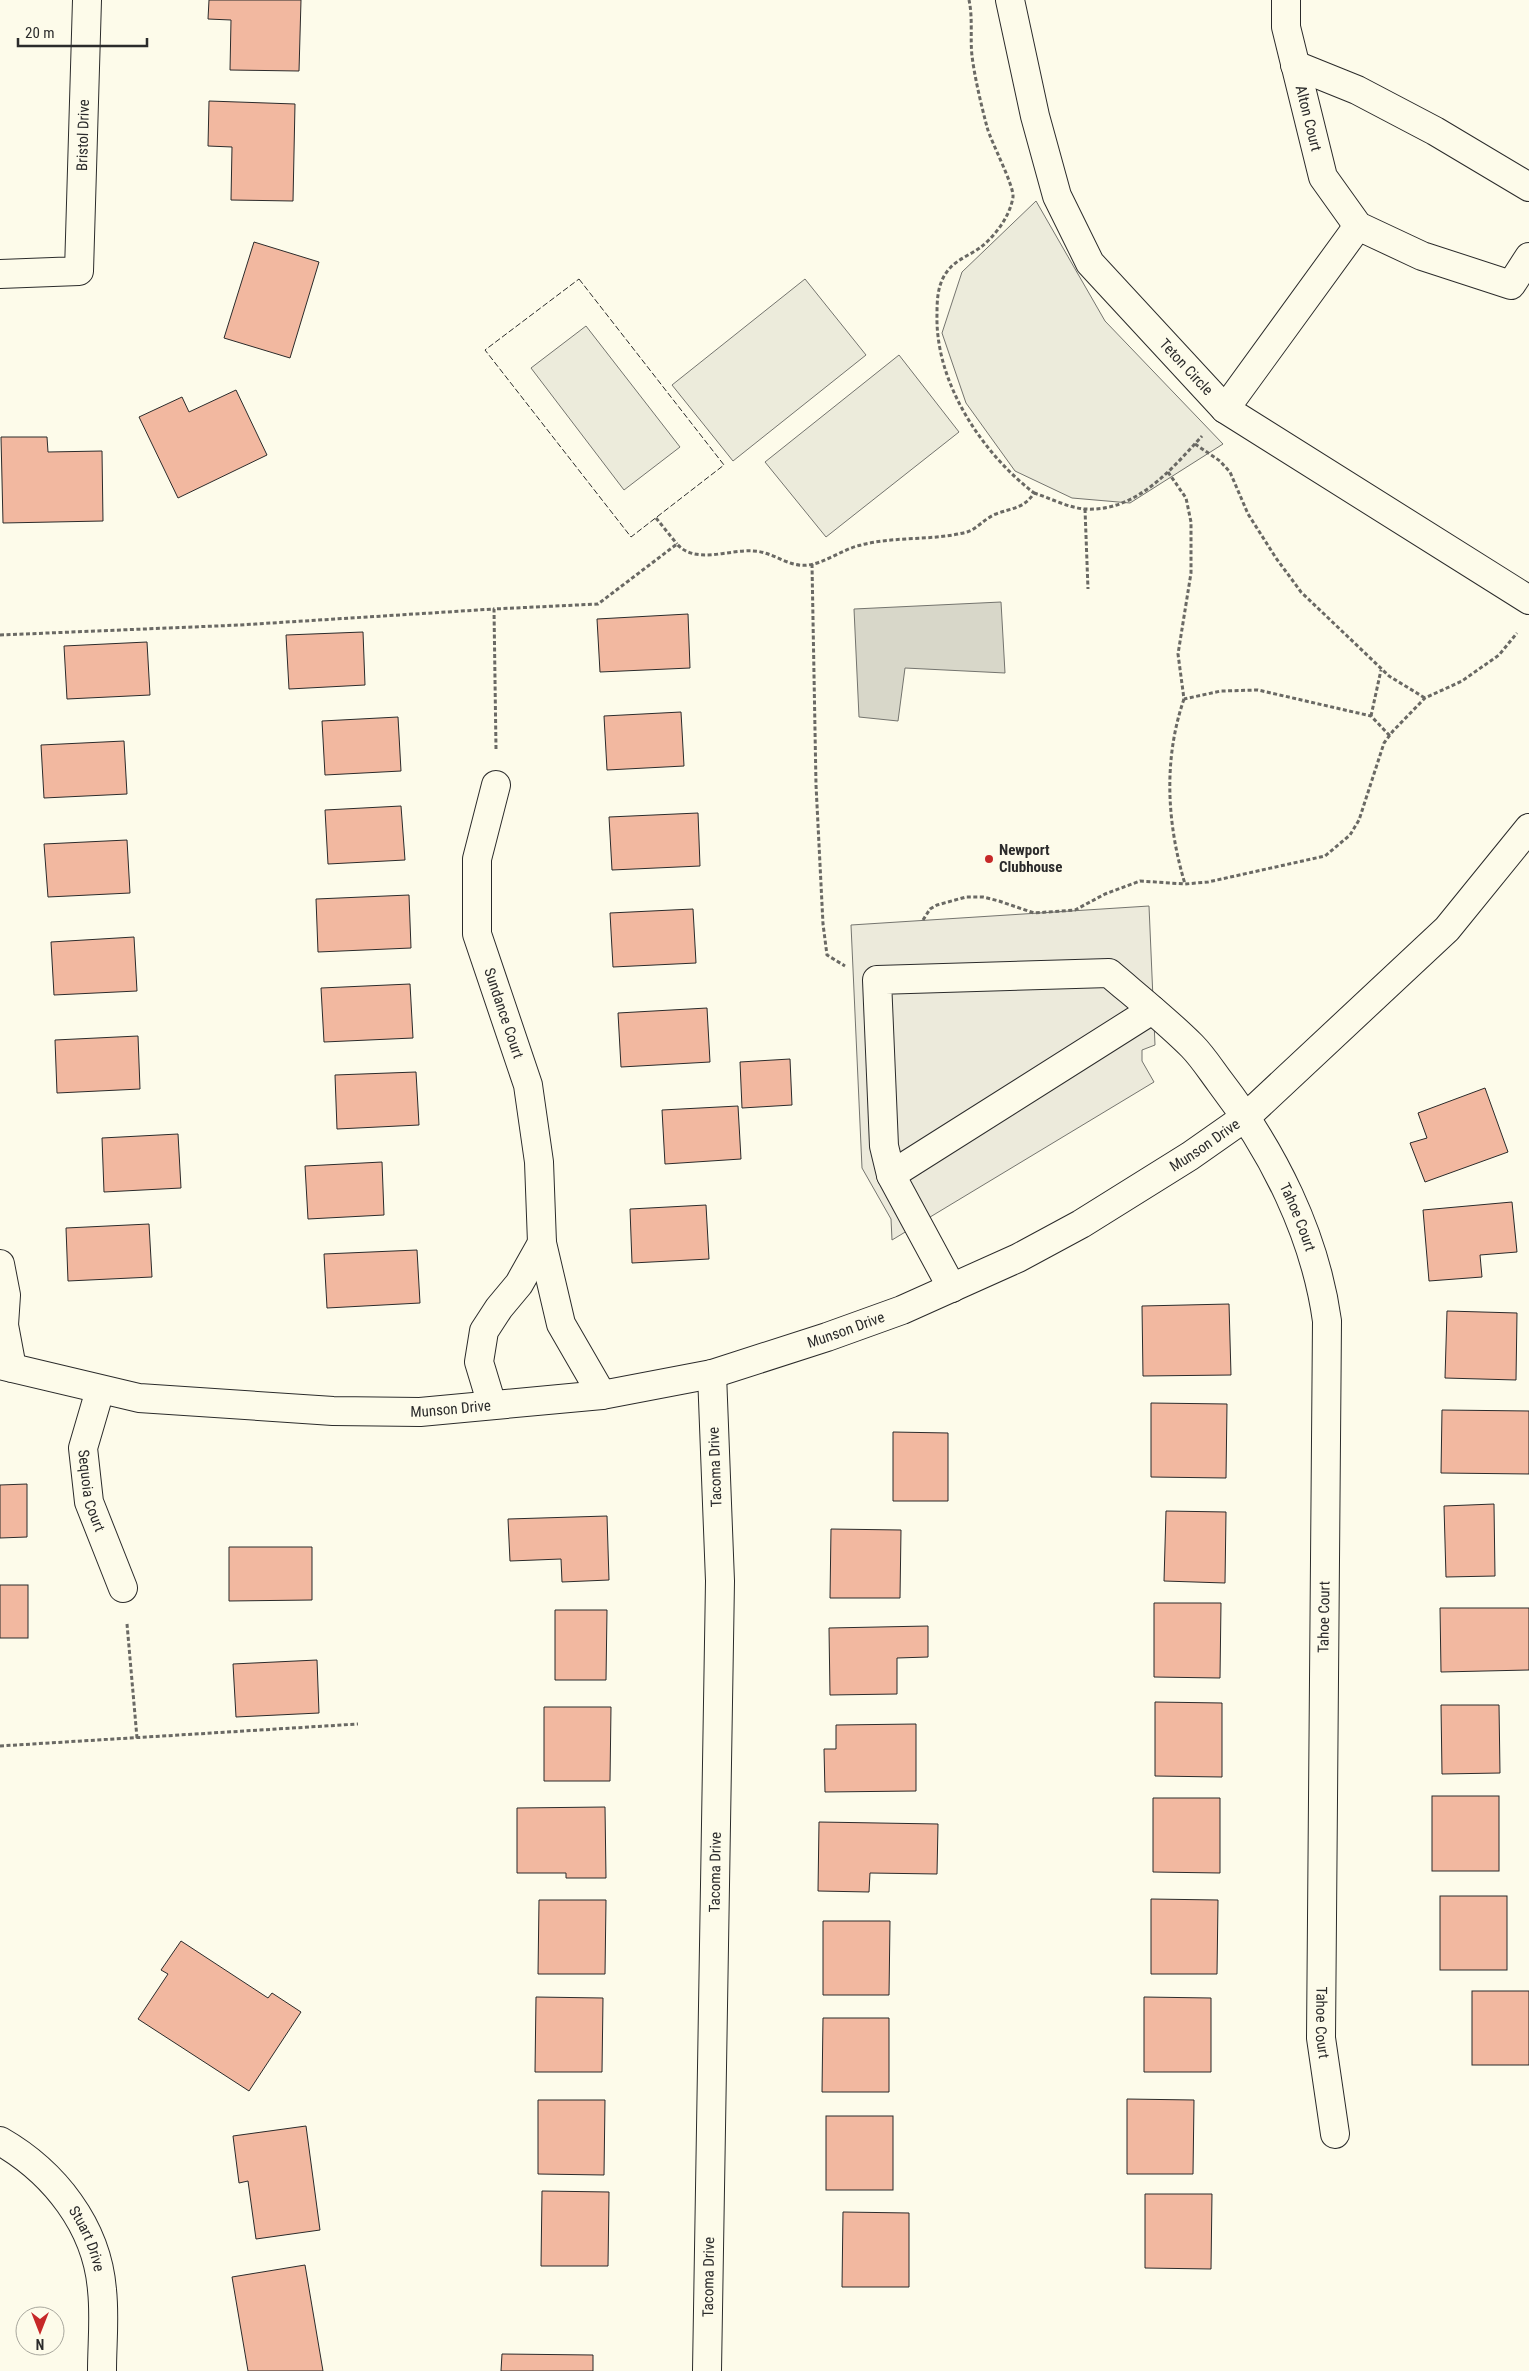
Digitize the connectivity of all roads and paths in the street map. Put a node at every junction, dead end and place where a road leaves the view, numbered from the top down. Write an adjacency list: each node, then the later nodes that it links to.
1 (87, 0): 9 (street, Bristol Drive)
2 (969, 0): 14 (path)
3 (1010, 0): 10 (street, Teton Circle)
4 (1286, 0): 5 (street, Alton Court)
5 (1295, 65): 6 (street); 7 (street, Alton Court)
6 (1529, 187)
7 (1358, 226): 8 (street, Alton Court); 10 (street)
8 (1529, 257)
9 (0, 274)
10 (1225, 409): 20 (street, Teton Circle)
11 (1203, 435): 12 (path)
12 (1195, 444): 13 (path); 24 (path)
13 (1168, 472): 15 (path); 26 (path)
14 (1034, 493): 15 (path); 18 (path)
15 (1085, 509): 19 (path)
16 (656, 518): 17 (path)
17 (677, 544): 18 (path); 21 (path)
18 (812, 564): 33 (path)
19 (1088, 589)
20 (1529, 600)
21 (494, 610): 23 (path); 29 (path)
22 (1519, 630): 25 (path)
23 (0, 635)
24 (1381, 669): 25 (path); 27 (path)
25 (1425, 698): 28 (path)
26 (1184, 699): 27 (path); 31 (path)
27 (1372, 716): 28 (path)
28 (1390, 736): 31 (path)
29 (496, 785): 37 (street, Sundance Court)
30 (1529, 828): 35 (street, Munson Drive)
31 (1185, 884): 32 (path)
32 (923, 920)
33 (853, 970)
34 (1152, 1010): 35 (street, Tahoe Court); 36 (street); 36 (street, Tahoe Court)
35 (1247, 1116): 39 (street, Munson Drive); 49 (street, Tahoe Court)
36 (891, 1175): 39 (street)
37 (542, 1243): 43 (street, Sundance Court); 44 (street)
38 (0, 1264): 40 (street)
39 (952, 1288): 41 (street, Munson Drive)
40 (6, 1367): 42 (street, Munson Drive)
41 (712, 1374): 43 (street, Munson Drive); 52 (street, Tacoma Drive)
42 (100, 1390): 44 (street, Munson Drive); 45 (street, Sequoia Court)
43 (602, 1395): 44 (street, Munson Drive)
44 (492, 1405)
45 (123, 1588): 47 (path)
46 (358, 1724): 47 (path)
47 (137, 1738): 48 (path)
48 (0, 1746)
49 (1335, 2134)
50 (0, 2140): 51 (street, Stuart Drive)
51 (102, 2371)
52 (707, 2371)

